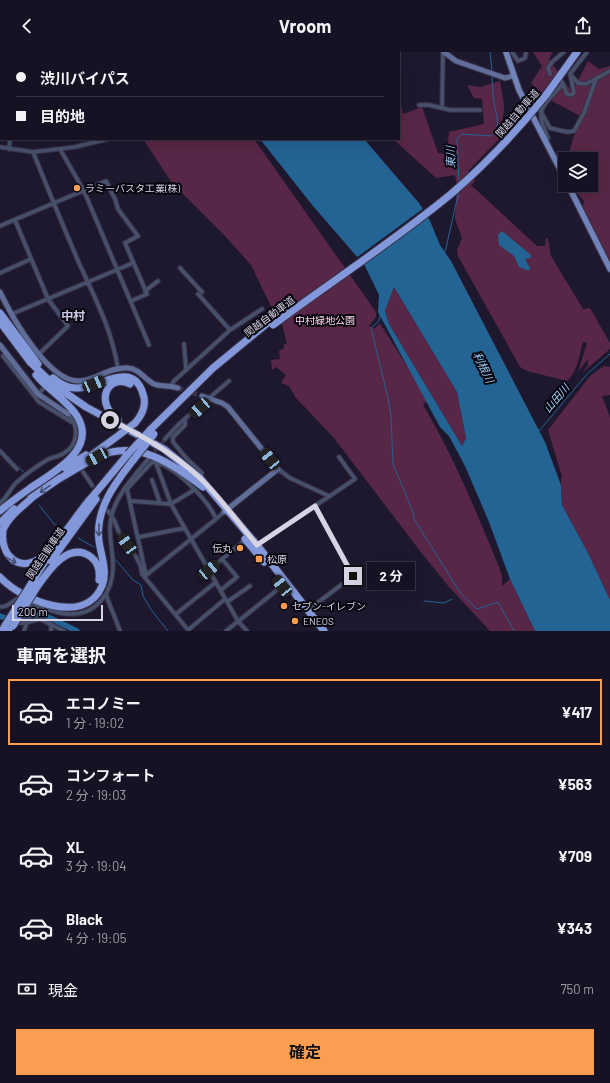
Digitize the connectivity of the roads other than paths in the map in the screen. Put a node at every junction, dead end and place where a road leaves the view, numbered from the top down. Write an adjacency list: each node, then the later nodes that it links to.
1 (444, 52): 12 (street); 16 (street)
2 (506, 52): 12 (main road)
3 (512, 52): 4 (street)
4 (526, 52)
5 (564, 52): 10 (street)
6 (571, 52): 14 (highway, 関越自動車道)
7 (577, 52): 14 (highway, 関越自動車道)
8 (587, 52): 11 (street)
9 (610, 71): 13 (street)
10 (550, 74)
11 (570, 74): 13 (street); 18 (street)
12 (513, 76): 21 (main road)
13 (596, 79): 18 (street)
14 (544, 94): 48 (highway, 関越自動車道)
15 (419, 105): 16 (street)
16 (442, 108): 17 (street)
17 (480, 110)
18 (540, 110): 21 (street)
19 (10, 140): 23 (street)
20 (103, 140): 24 (street)
21 (546, 142): 26 (main road)
22 (0, 147): 23 (street)
23 (9, 149): 25 (street)
24 (60, 149): 25 (street); 27 (street)
25 (33, 152): 29 (street)
26 (558, 165)
27 (84, 191): 29 (street); 33 (street); 34 (street)
28 (572, 192): 36 (main road)
29 (54, 204): 30 (street); 38 (street)
30 (15, 220): 31 (street); 32 (street)
31 (0, 226)
32 (31, 259): 37 (street); 42 (street)
33 (133, 263): 34 (street); 40 (street)
34 (117, 268): 38 (street); 43 (street)
35 (180, 268): 50 (street)
36 (610, 269)
37 (0, 273)
38 (88, 281): 42 (street); 56 (street)
39 (158, 281): 40 (street)
40 (145, 291): 43 (street)
41 (0, 292): 46 (street)
42 (48, 299): 46 (street); 54 (street)
43 (131, 301): 53 (street)
44 (262, 309): 50 (street)
45 (0, 313): 68 (highway)
46 (12, 314): 54 (street)
47 (0, 322): 73 (highway)
48 (271, 323): 70 (highway, 関越自動車道); 70 (highway, 関越自動車道)
49 (0, 330): 58 (highway)
50 (230, 330): 57 (street)
51 (184, 344): 57 (street)
52 (0, 345): 55 (street)
53 (149, 345)
54 (39, 354): 56 (street)
55 (3, 356): 63 (street); 69 (street)
56 (118, 369): 60 (street)
57 (186, 369): 60 (street)
58 (36, 375): 82 (highway); 89 (highway)
59 (229, 381): 65 (street)
60 (171, 386): 61 (street)
61 (178, 388)
62 (44, 389): 63 (street)
63 (38, 394): 66 (street)
64 (202, 396): 65 (street)
65 (209, 399): 67 (street); 80 (street)
66 (68, 414): 69 (street)
67 (185, 420): 71 (street); 83 (street)
68 (134, 422): 72 (highway); 73 (highway)
69 (75, 424): 97 (street)
70 (152, 433): 75 (highway, 関越自動車道, bridge)
71 (165, 439)
72 (110, 440): 82 (highway); 84 (highway)
73 (164, 449): 83 (highway)
74 (0, 451): 79 (street)
75 (131, 457): 95 (highway, 関越自動車道); 117 (highway, one-way to 117); 119 (highway, 関越自動車道)
76 (339, 457): 94 (street)
77 (149, 458): 91 (street)
78 (156, 463): 86 (street); 91 (street); 92 (street)
79 (16, 469)
80 (278, 469): 94 (street); 103 (street)
81 (82, 472): 87 (street)
82 (53, 473): 90 (highway)
83 (200, 478): 103 (highway)
84 (57, 480): 89 (highway); 93 (highway, one-way to 93)
85 (152, 480): 88 (street)
86 (164, 484): 88 (street); 99 (street)
87 (92, 485)
88 (154, 486): 98 (street)
89 (203, 487): 103 (highway)
90 (29, 489): 101 (highway); 105 (highway)
91 (126, 489): 96 (street); 104 (street)
92 (194, 490): 99 (street); 106 (street)
93 (34, 496): 95 (highway, one-way to 95); 107 (highway)
94 (329, 496): 100 (street)
95 (91, 498): 119 (highway, 関越自動車道)
96 (131, 501): 98 (street); 109 (street)
97 (0, 503)
98 (160, 503): 99 (street)
99 (171, 504): 108 (street)
100 (315, 506): 112 (street); 127 (street)
101 (0, 511)
102 (108, 511): 104 (street)
103 (226, 511): 106 (street); 110 (highway)
104 (111, 515): 116 (street); 123 (street)
105 (0, 517)
106 (216, 519): 111 (street)
107 (0, 523)
108 (185, 528): 109 (street); 111 (street)
109 (139, 537): 116 (street)
110 (248, 538): 112 (highway); 113 (street)
111 (191, 540): 115 (street); 116 (street)
112 (255, 547): 121 (highway); 127 (highway)
113 (222, 560): 115 (street); 122 (street)
114 (0, 570): 119 (highway)
115 (209, 570): 118 (street)
116 (146, 575): 128 (street)
117 (0, 577)
118 (216, 582): 122 (street); 128 (street)
119 (34, 586): 132 (highway, 関越自動車道, bridge)
120 (250, 586): 124 (street)
121 (282, 586): 130 (street); 142 (highway)
122 (221, 590): 124 (street)
123 (106, 595): 125 (street); 138 (street)
124 (226, 600): 130 (street); 133 (street)
125 (32, 604): 126 (street); 129 (street)
126 (0, 607)
127 (308, 610): 143 (highway)
128 (176, 614): 133 (street)
129 (27, 621): 131 (street); 132 (street); 135 (street)
130 (238, 621): 140 (street); 141 (street)
131 (51, 623): 136 (street); 137 (street)
132 (8, 626): 134 (highway, 関越自動車道)
133 (188, 630): 139 (street)
134 (2, 631)
135 (24, 631)
136 (51, 631)
137 (64, 631)
138 (120, 631)
139 (183, 631)
140 (226, 631)
141 (247, 631)
142 (319, 631)
143 (324, 631)

